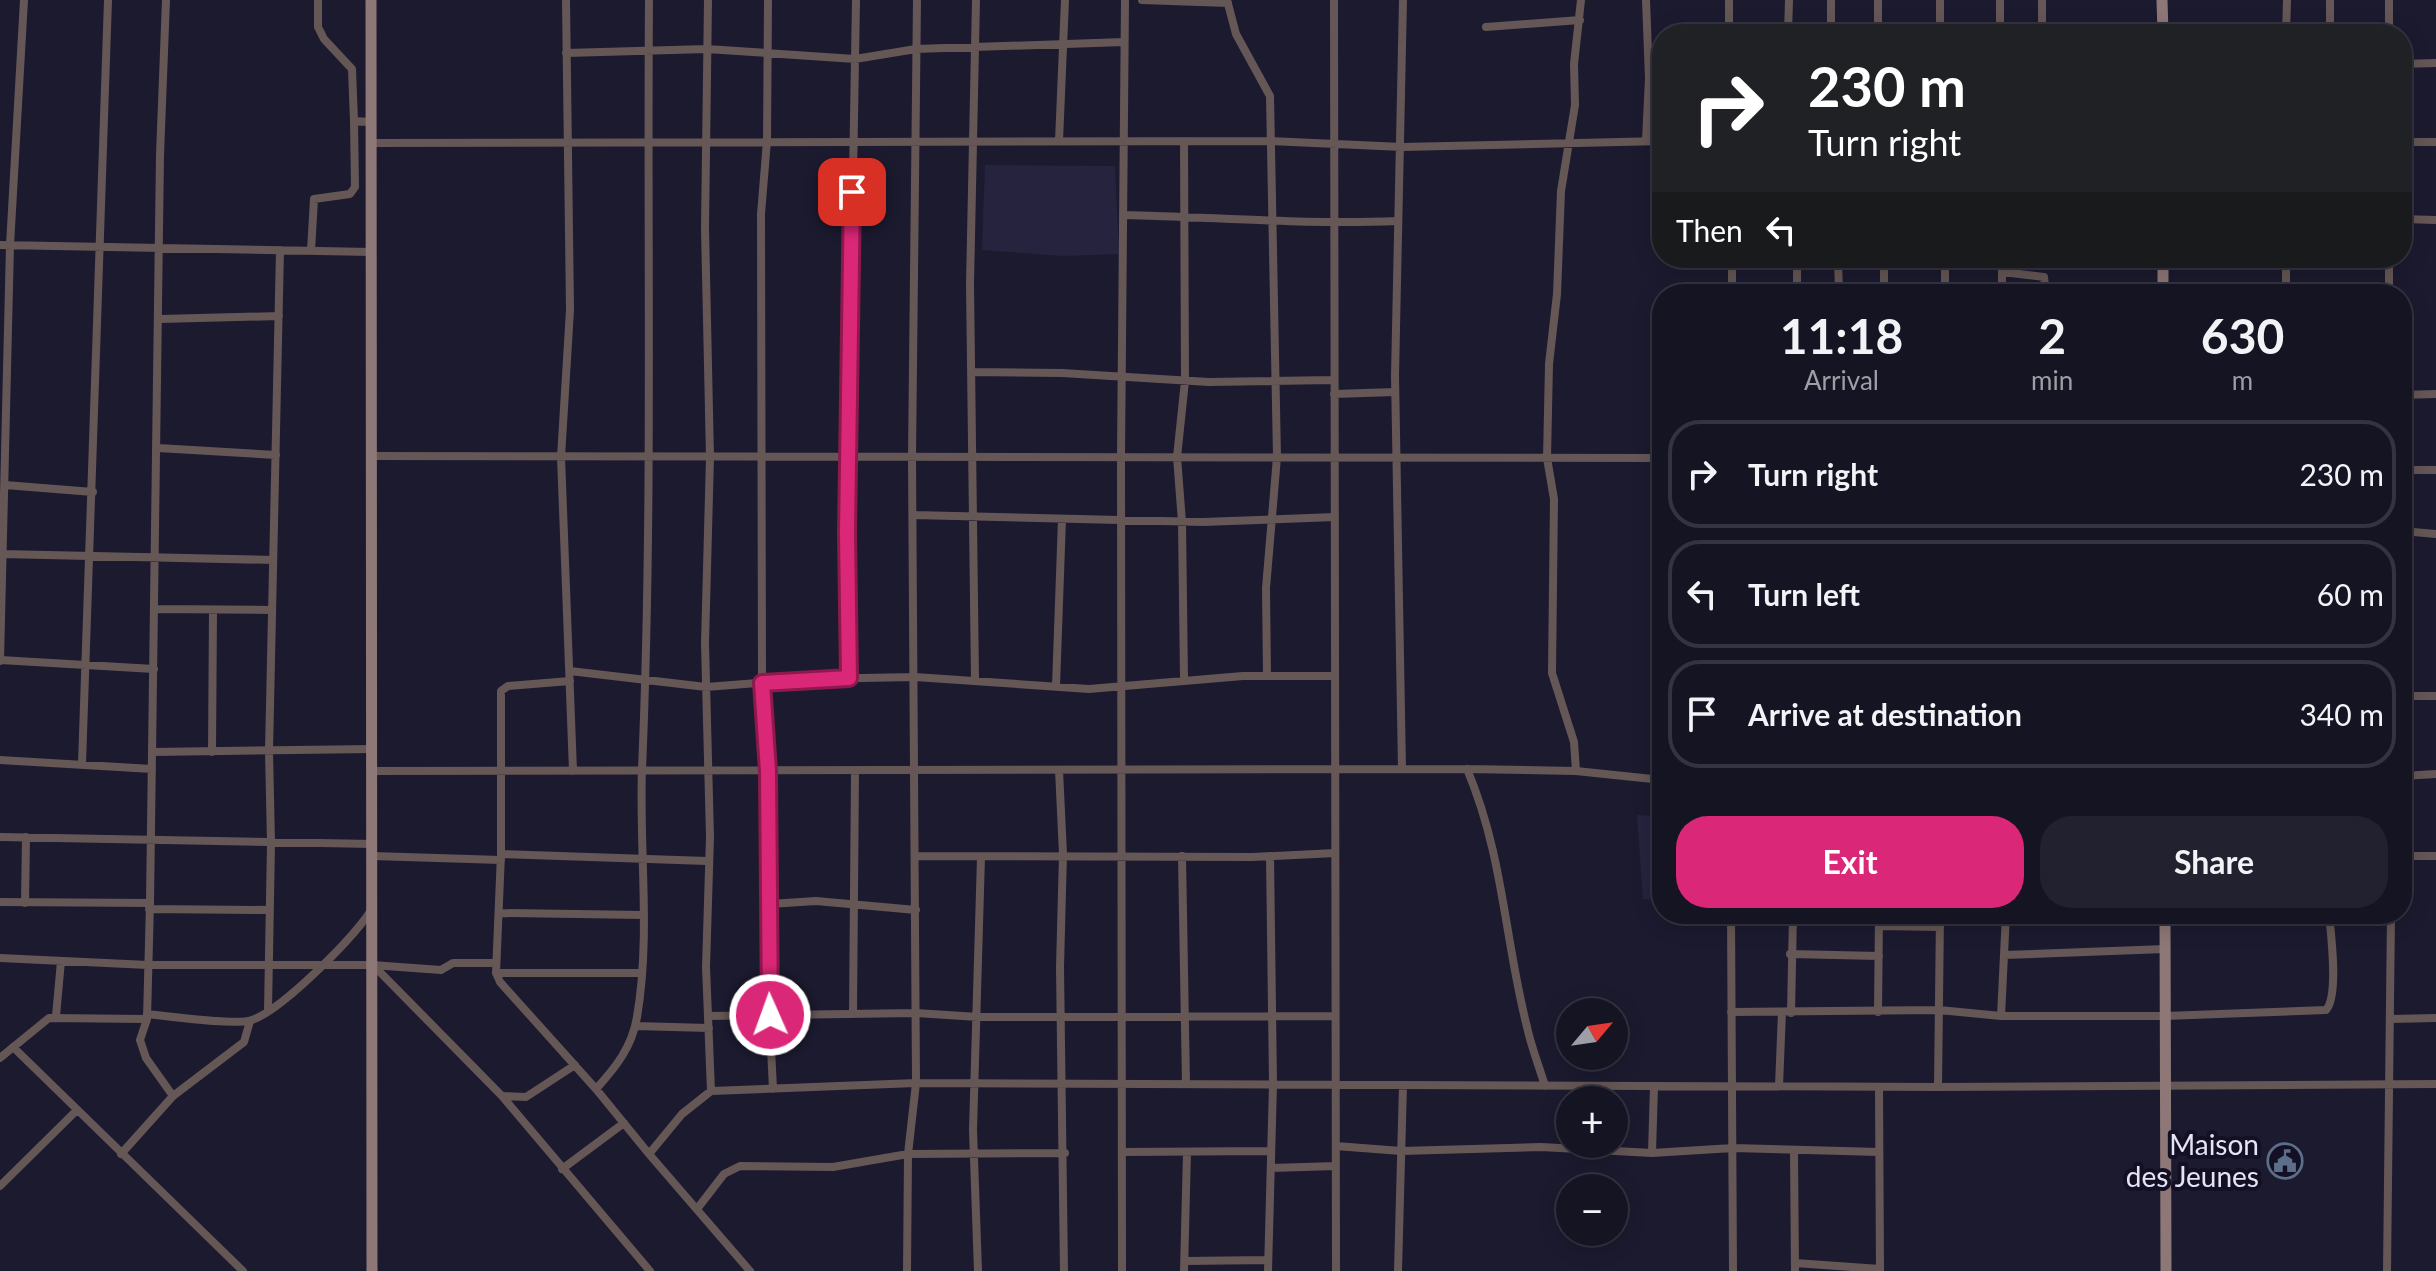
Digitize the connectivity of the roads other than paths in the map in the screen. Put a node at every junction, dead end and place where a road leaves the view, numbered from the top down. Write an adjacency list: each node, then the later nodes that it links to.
1 (24, 0): 85 (street)
2 (108, 0): 86 (street)
3 (166, 0): 87 (street)
4 (318, 0): 56 (street)
5 (371, 0): 57 (street)
6 (566, 0): 51 (street)
7 (649, 0): 50 (street)
8 (708, 0): 48 (street)
9 (768, 0): 52 (street)
10 (856, 0): 53 (street)
11 (917, 0): 49 (street)
12 (976, 0): 47 (street)
13 (1065, 0): 46 (street)
14 (1125, 0): 45 (street)
15 (1142, 0): 31 (street)
16 (1334, 0): 75 (street)
17 (1403, 0): 76 (street)
18 (1581, 0): 32 (street)
19 (1646, 0): 69 (street)
20 (1729, 0): 33 (street)
21 (1789, 0): 34 (street)
22 (1831, 0): 35 (street)
23 (1878, 0): 36 (street)
24 (1940, 0): 37 (street)
25 (2000, 0): 38 (street)
26 (2042, 0): 39 (street)
27 (2162, 0): 40 (street)
28 (2287, 0): 41 (street)
29 (2330, 0): 42 (street)
30 (2389, 0): 43 (street)
31 (1227, 2): 68 (street)
32 (1580, 20): 44 (street); 74 (street)
33 (1729, 24)
34 (1788, 24)
35 (1831, 24)
36 (1878, 24)
37 (1940, 24)
38 (2000, 24)
39 (2042, 24)
40 (2163, 24)
41 (2286, 24)
42 (2330, 24)
43 (2389, 24)
44 (1486, 27)
45 (1124, 42): 46 (street); 66 (street)
46 (1063, 46): 47 (street); 65 (street)
47 (978, 48): 49 (street); 64 (street)
48 (707, 49): 50 (street); 52 (street); 60 (street)
49 (916, 49): 53 (street); 63 (street)
50 (648, 51): 51 (street); 59 (street)
51 (566, 53): 58 (street)
52 (767, 54): 53 (street); 61 (street)
53 (855, 59): 62 (street)
54 (2436, 63): 55 (street)
55 (2412, 64)
56 (354, 121): 57 (street); 89 (street)
57 (371, 122): 73 (street)
58 (566, 141): 59 (street); 73 (street); 109 (street)
59 (647, 141): 60 (street); 110 (street)
60 (704, 141): 61 (street); 111 (street)
61 (767, 141): 62 (street); 112 (street)
62 (854, 141): 63 (street); 113 (street)
63 (915, 141): 64 (street); 114 (street)
64 (975, 141): 65 (street); 97 (street)
65 (1059, 141): 66 (street)
66 (1124, 141): 67 (street); 77 (street)
67 (1184, 141): 68 (street); 78 (street)
68 (1269, 141): 75 (street); 80 (street)
69 (1646, 141): 70 (street); 74 (street)
70 (1652, 141)
71 (2412, 142): 72 (street)
72 (2436, 142)
73 (372, 143): 90 (street)
74 (1570, 144): 76 (street); 121 (street)
75 (1335, 145): 76 (street); 83 (street)
76 (1402, 147): 82 (street)
77 (1123, 215): 78 (street); 98 (street)
78 (1185, 216): 80 (street); 101 (street)
79 (2412, 219): 81 (street)
80 (1272, 220): 83 (street); 99 (street)
81 (2436, 220)
82 (1397, 221): 83 (street); 102 (street)
83 (1334, 224): 100 (street)
84 (0, 245): 85 (street)
85 (10, 245): 86 (street); 125 (street)
86 (99, 246): 87 (street); 126 (street)
87 (161, 247): 88 (street); 96 (street)
88 (280, 250): 89 (street); 95 (street)
89 (311, 251): 90 (street)
90 (372, 252): 108 (street)
91 (2002, 268): 92 (street)
92 (2002, 272): 93 (street); 94 (street)
93 (2002, 284)
94 (2045, 284)
95 (279, 316): 96 (street); 107 (street)
96 (160, 319): 106 (street)
97 (971, 372): 98 (street); 115 (street)
98 (1122, 376): 101 (street); 116 (street)
99 (1275, 380): 100 (street); 101 (street); 118 (street)
100 (1334, 380): 103 (street)
101 (1185, 381): 117 (street)
102 (1395, 392): 103 (street); 120 (street)
103 (1334, 394): 119 (street)
104 (2436, 394): 105 (street)
105 (2412, 395)
106 (158, 448): 107 (street); 138 (street)
107 (276, 455): 139 (street)
108 (372, 456): 109 (street); 161 (street)
109 (561, 457): 110 (street); 146 (street)
110 (646, 457): 111 (street); 154 (street)
111 (710, 457): 112 (street); 158 (street)
112 (762, 457): 113 (street); 155 (street)
113 (849, 457): 114 (street); 150 (street)
114 (912, 457): 115 (street); 127 (street)
115 (972, 457): 116 (street); 128 (street)
116 (1121, 457): 117 (street); 131 (street)
117 (1177, 457): 118 (street); 133 (street)
118 (1277, 457): 119 (street); 132 (street)
119 (1335, 457): 120 (street); 129 (street)
120 (1397, 457): 121 (street); 168 (street)
121 (1547, 458): 122 (street); 181 (street)
122 (1652, 458)
123 (2412, 470): 124 (street)
124 (2436, 470)
125 (5, 485): 126 (street); 136 (street)
126 (93, 492): 137 (street)
127 (913, 515): 128 (street); 149 (street)
128 (973, 517): 130 (street); 151 (street)
129 (1335, 517): 132 (street); 148 (street)
130 (1062, 519): 131 (street); 157 (street)
131 (1121, 520): 133 (street); 156 (street)
132 (1272, 520): 133 (street); 147 (street)
133 (1182, 522): 152 (street)
134 (2412, 532): 135 (street)
135 (2436, 534)
136 (2, 554): 137 (street); 143 (street)
137 (91, 557): 138 (street); 144 (street)
138 (156, 557): 139 (street); 140 (street)
139 (273, 560): 142 (street)
140 (155, 609): 141 (street); 145 (street)
141 (213, 610): 142 (street); 164 (street)
142 (272, 610): 162 (street)
143 (0, 661): 144 (street)
144 (87, 665): 145 (street); 166 (street)
145 (154, 669): 163 (street)
146 (570, 671): 153 (street); 154 (street)
147 (1267, 676): 148 (street); 152 (street)
148 (1335, 676): 172 (street)
149 (915, 677): 150 (street); 151 (street); 180 (street)
150 (849, 678): 155 (street)
151 (975, 679): 157 (street)
152 (1184, 679): 156 (street)
153 (570, 681): 174 (street); 175 (street)
154 (648, 681): 158 (street); 176 (street)
155 (762, 683): 158 (street); 178 (street)
156 (1121, 685): 157 (street); 171 (street)
157 (1056, 686)
158 (706, 687): 177 (street)
159 (2412, 696): 160 (street)
160 (2436, 696)
161 (373, 749): 162 (street); 173 (street)
162 (269, 751): 164 (street); 188 (street)
163 (152, 752): 164 (street); 167 (street)
164 (212, 752)
165 (0, 760): 166 (street)
166 (82, 764): 167 (street)
167 (152, 769): 187 (street)
168 (1402, 769): 169 (street); 172 (street)
169 (1467, 769): 181 (street); 269 (street)
170 (1059, 770): 171 (street); 180 (street); 191 (street)
171 (1122, 770): 172 (street); 192 (street)
172 (1335, 770): 190 (street)
173 (373, 771): 174 (street); 189 (street)
174 (501, 771): 175 (street); 198 (street)
175 (573, 771): 176 (street)
176 (642, 771): 177 (street); 200 (street)
177 (707, 771): 178 (street); 201 (street)
178 (768, 771): 179 (street); 204 (street)
179 (855, 771): 180 (street); 206 (street)
180 (915, 771): 193 (street)
181 (1576, 771): 184 (street)
182 (2436, 774): 183 (street)
183 (2412, 775)
184 (1652, 779)
185 (0, 837): 186 (street)
186 (26, 837): 187 (street); 203 (street)
187 (151, 840): 188 (street); 205 (street)
188 (271, 843): 189 (street); 208 (street)
189 (373, 850): 198 (street); 207 (street)
190 (1335, 853): 195 (street); 246 (street)
191 (1063, 854): 192 (street); 199 (street); 241 (street)
192 (1122, 854): 194 (street); 245 (street)
193 (916, 856): 199 (street); 209 (street)
194 (1182, 856): 195 (street); 239 (street)
195 (1270, 856): 242 (street)
196 (2412, 856): 197 (street)
197 (2436, 856)
198 (501, 857): 200 (street); 210 (street)
199 (981, 857): 250 (street)
200 (642, 859): 201 (street); 211 (street)
201 (707, 861): 244 (street)
202 (0, 902): 203 (street)
203 (25, 903): 205 (street)
204 (770, 904): 206 (street); 240 (street)
205 (150, 906): 208 (street); 226 (street)
206 (853, 907): 209 (street); 238 (street)
207 (373, 909): 228 (street); 229 (street)
208 (269, 910): 227 (street)
209 (916, 910): 237 (street)
210 (499, 913): 211 (street); 230 (street)
211 (644, 915): 231 (street)
212 (1731, 924): 234 (street)
213 (1792, 924): 221 (street)
214 (2006, 924): 222 (street)
215 (2165, 924): 220 (street)
216 (2329, 924): 248 (street)
217 (2391, 924): 252 (street)
218 (1879, 926): 219 (street); 223 (street)
219 (1940, 927): 232 (street)
220 (2165, 949): 222 (street); 248 (street)
221 (1790, 954): 223 (street); 235 (street)
222 (2004, 955): 247 (street)
223 (1879, 956): 236 (street)
224 (0, 958): 225 (street)
225 (61, 961): 226 (street); 243 (street)
226 (148, 965): 227 (street); 249 (street)
227 (270, 965): 228 (street); 233 (street)
228 (321, 965): 229 (street); 233 (street)
229 (372, 965): 230 (street); 280 (street); 307 (street)
230 (496, 968): 231 (street); 258 (street)
231 (640, 973): 254 (street)
232 (1939, 1010): 236 (street); 247 (street); 274 (street)
233 (268, 1011): 253 (street)
234 (1731, 1012): 235 (street); 271 (street)
235 (1786, 1012): 236 (street); 272 (street)
236 (1878, 1012)
237 (916, 1013): 238 (street); 250 (street); 259 (street)
238 (853, 1014): 240 (street)
239 (1184, 1014): 242 (street); 245 (street); 263 (street)
240 (770, 1015): 244 (street); 277 (street)
241 (1061, 1015): 245 (street); 250 (street); 261 (street)
242 (1270, 1015): 246 (street); 264 (street)
243 (56, 1016): 249 (street); 256 (street)
244 (708, 1016): 255 (street)
245 (1122, 1016): 262 (street)
246 (1335, 1016): 267 (street)
247 (2001, 1016): 248 (street)
248 (2165, 1016): 275 (street)
249 (147, 1017): 253 (street); 279 (street)
250 (978, 1017): 260 (street)
251 (2436, 1018): 252 (street)
252 (2390, 1019): 265 (street)
253 (250, 1021): 279 (street)
254 (635, 1026): 255 (street); 276 (street)
255 (709, 1028): 278 (street)
256 (13, 1047): 257 (street); 281 (street)
257 (0, 1058)
258 (575, 1065): 276 (street); 280 (street)
259 (916, 1083): 260 (street); 277 (street); 295 (street)
260 (976, 1083): 261 (street); 296 (street)
261 (1064, 1083): 262 (street); 291 (street)
262 (1122, 1084): 263 (street); 287 (street)
263 (1186, 1084): 264 (street)
264 (1273, 1084): 267 (street); 285 (street)
265 (2389, 1084): 266 (street); 275 (street); 319 (street)
266 (2436, 1084)
267 (1336, 1085): 268 (street); 283 (street)
268 (1403, 1085): 269 (street); 286 (street)
269 (1545, 1086): 270 (street)
270 (1654, 1086): 271 (street); 292 (street)
271 (1732, 1086): 272 (street); 284 (street)
272 (1779, 1086): 273 (street)
273 (1879, 1087): 274 (street); 290 (street)
274 (1938, 1087): 275 (street)
275 (2165, 1087): 318 (street)
276 (596, 1089): 282 (street)
277 (773, 1089): 278 (street)
278 (711, 1091): 294 (street)
279 (173, 1096): 293 (street)
280 (502, 1096): 299 (street)
281 (77, 1110): 293 (street); 300 (street)
282 (624, 1123): 294 (street); 299 (street)
283 (1336, 1146): 286 (street); 297 (street)
284 (1733, 1148): 289 (street); 292 (street); 317 (street)
285 (1271, 1151): 288 (street); 298 (street)
286 (1401, 1151): 292 (street); 316 (street)
287 (1122, 1152): 288 (street); 313 (street)
288 (1187, 1152): 303 (street)
289 (1794, 1152): 290 (street); 304 (street)
290 (1879, 1152): 305 (street)
291 (1065, 1153): 296 (street); 312 (street)
292 (1652, 1153)
293 (121, 1154): 306 (street)
294 (649, 1154): 301 (street)
295 (908, 1154): 296 (street); 301 (street); 310 (street)
296 (974, 1154): 311 (street)
297 (1336, 1166): 298 (street); 315 (street)
298 (1271, 1168): 302 (street)
299 (562, 1169): 308 (street)
300 (0, 1186)
301 (697, 1209): 309 (street)
302 (1268, 1260): 303 (street); 314 (street)
303 (1184, 1266)
304 (1795, 1267): 305 (street)
305 (1880, 1270)
306 (243, 1271)
307 (372, 1271)
308 (650, 1271)
309 (750, 1271)
310 (907, 1271)
311 (978, 1271)
312 (1064, 1271)
313 (1122, 1271)
314 (1268, 1271)
315 (1336, 1271)
316 (1398, 1271)
317 (1733, 1271)
318 (2166, 1271)
319 (2387, 1271)

